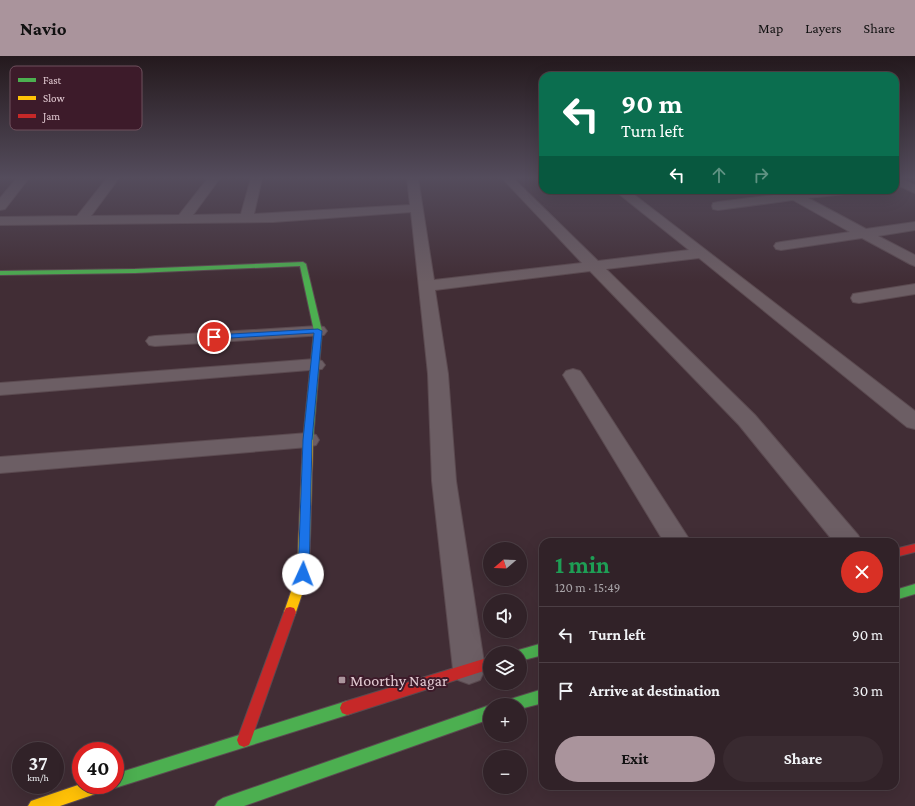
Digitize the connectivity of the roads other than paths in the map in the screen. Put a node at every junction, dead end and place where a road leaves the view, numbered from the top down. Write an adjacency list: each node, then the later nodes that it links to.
1 (86, 213): 11 (street)
2 (188, 213): 10 (street)
3 (248, 213): 9 (street)
4 (345, 213): 9 (street)
5 (418, 213): 20 (street)
6 (542, 213): 18 (street)
7 (650, 213): 16 (street)
8 (827, 213): 14 (street)
9 (247, 218): 10 (street)
10 (183, 219): 11 (street)
11 (81, 220): 12 (street)
12 (0, 221)
13 (915, 226): 14 (street)
14 (866, 234): 15 (street); 17 (street)
15 (781, 246)
16 (702, 253): 18 (street); 28 (street)
17 (915, 261)
18 (595, 266): 20 (street); 32 (street)
19 (0, 273): 23 (street)
20 (427, 286): 40 (street)
21 (915, 289): 22 (street)
22 (859, 298)
23 (318, 331): 24 (street); 25 (street)
24 (155, 341)
25 (315, 365): 27 (street); 29 (street)
26 (573, 374): 31 (street)
27 (0, 389)
28 (915, 422)
29 (308, 440): 30 (street); 44 (street)
30 (0, 465)
31 (676, 538)
32 (847, 538)
33 (915, 548): 34 (street)
34 (899, 552)
35 (915, 589): 36 (street)
36 (899, 594)
37 (539, 649): 38 (street)
38 (527, 653)
39 (483, 665): 40 (street)
40 (469, 668): 44 (street)
41 (539, 697): 42 (street)
42 (527, 701)
43 (483, 714): 48 (street)
44 (244, 740): 45 (street)
45 (124, 778)
46 (74, 794): 47 (street)
47 (36, 806)
48 (223, 806)

